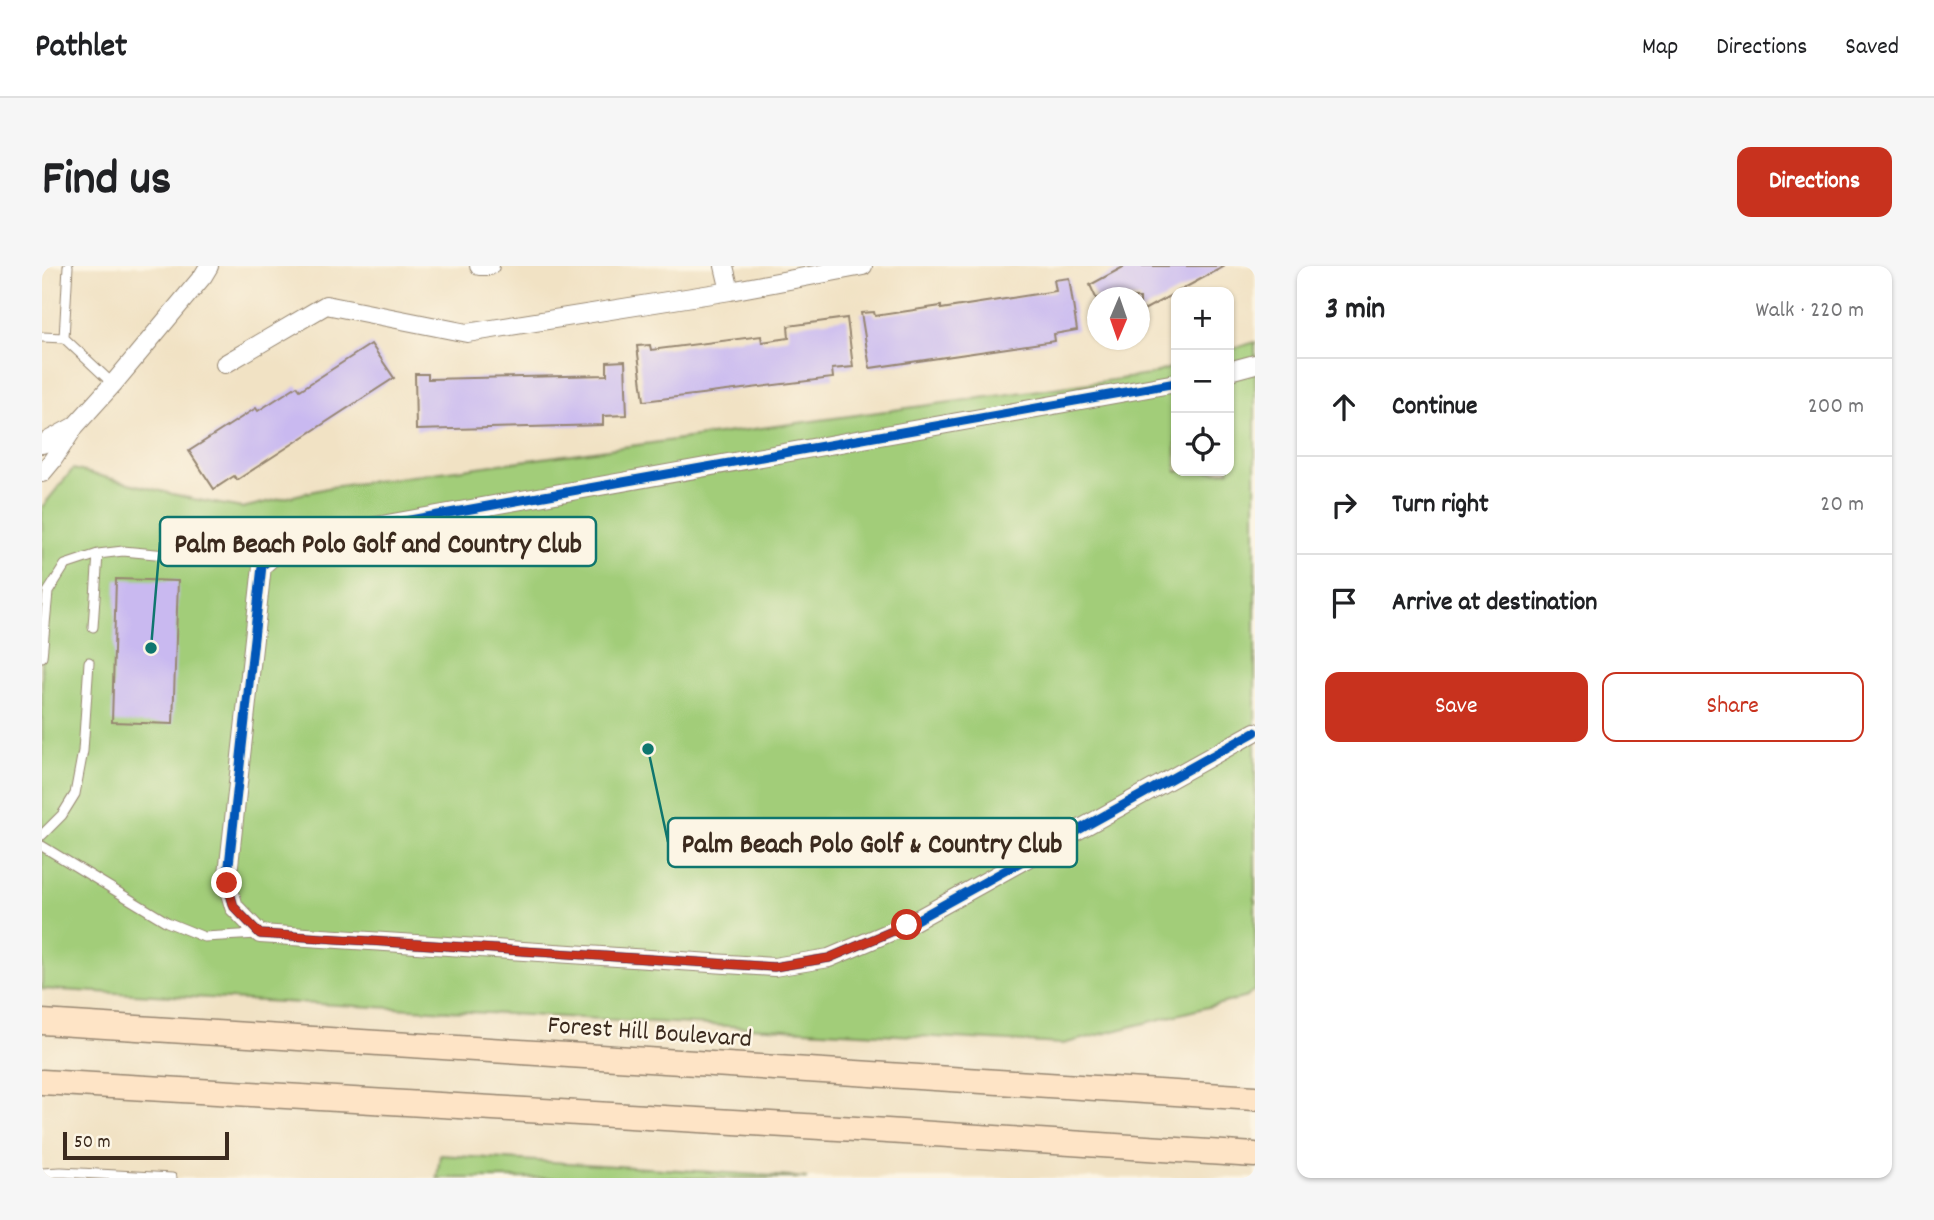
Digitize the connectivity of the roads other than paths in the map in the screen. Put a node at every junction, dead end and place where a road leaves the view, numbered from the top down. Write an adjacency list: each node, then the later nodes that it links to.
1 (68, 266): 9 (lane)
2 (209, 266): 13 (street)
3 (479, 266): 4 (street)
4 (490, 266)
5 (724, 266): 7 (street)
6 (863, 266): 7 (street)
7 (730, 291): 10 (street)
8 (42, 337): 9 (lane)
9 (64, 338): 13 (lane)
10 (225, 364)
11 (1255, 364): 12 (street)
12 (1234, 369)
13 (113, 384): 15 (street)
14 (1171, 384): 26 (street)
15 (75, 425): 16 (street); 17 (street)
16 (42, 444)
17 (42, 472)
18 (98, 554): 19 (lane); 20 (lane); 21 (lane)
19 (166, 555)
20 (93, 627)
21 (42, 657)
22 (89, 662): 24 (lane)
23 (1255, 732): 26 (street)
24 (42, 835)
25 (42, 846): 26 (lane)
26 (260, 934)
27 (42, 1022): 29 (main road, Forest Hill Boulevard)
28 (42, 1082): 30 (main road)
29 (1255, 1098)
30 (1255, 1155)
31 (42, 1173): 32 (lane)
32 (60, 1175): 33 (lane)
33 (172, 1178)

